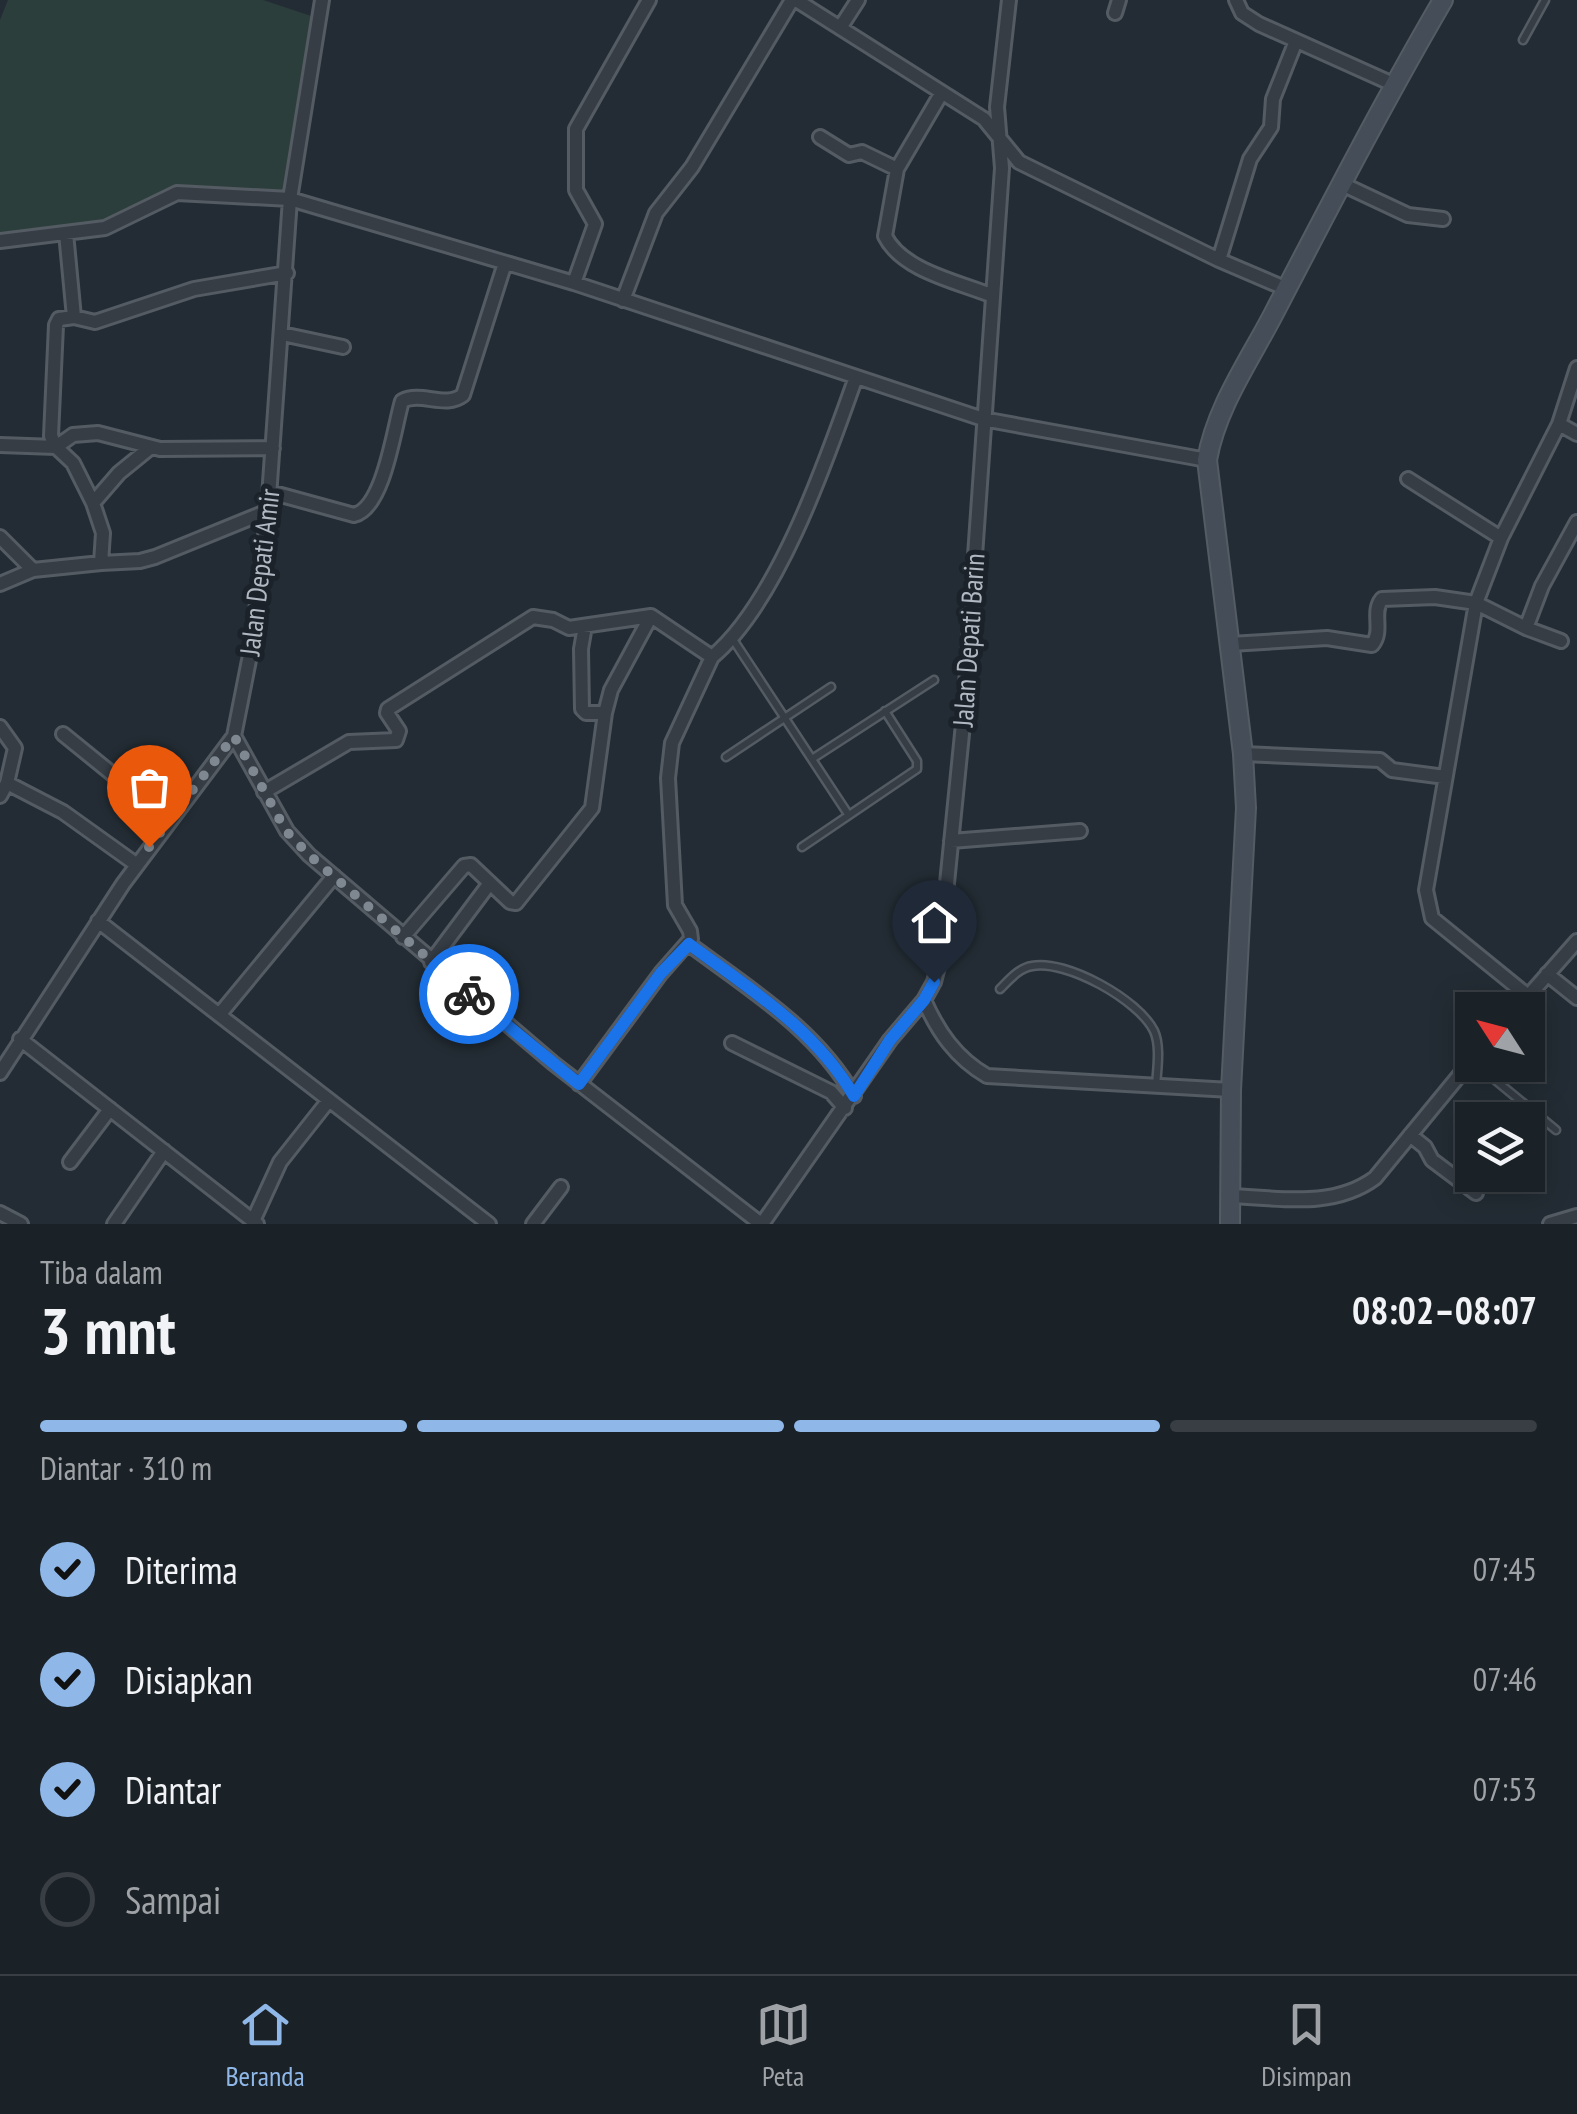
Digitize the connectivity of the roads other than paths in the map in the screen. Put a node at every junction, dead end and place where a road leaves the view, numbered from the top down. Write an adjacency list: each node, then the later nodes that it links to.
1 (322, 0): 18 (street, Jalan Depati Amir)
2 (649, 0): 25 (street)
3 (794, 0): 9 (street); 28 (street)
4 (858, 0): 9 (street)
5 (1009, 0): 15 (street, Jalan Depati Barin)
6 (1236, 0): 11 (street)
7 (1443, 0): 12 (main road)
8 (1545, 0): 10 (lane)
9 (840, 28): 13 (street)
10 (1523, 40)
11 (1296, 41): 12 (street); 22 (street)
12 (1396, 85): 17 (main road)
13 (941, 94): 15 (street); 16 (street)
14 (820, 137): 16 (street)
15 (999, 138): 22 (street); 27 (street, Jalan Depati Barin)
16 (897, 170): 27 (street)
17 (1342, 184): 19 (street); 26 (main road)
18 (290, 199): 20 (street); 23 (street); 24 (street, Jalan Depati Amir)
19 (1443, 219)
20 (66, 233): 21 (street); 29 (street)
21 (0, 241)
22 (1218, 260): 26 (street)
23 (505, 263): 25 (street); 43 (street)
24 (287, 273): 29 (street); 30 (street, Jalan Depati Amir)
25 (574, 283): 28 (street)
26 (1286, 288): 41 (main road)
27 (993, 296): 34 (street, Jalan Depati Barin)
28 (623, 300): 33 (street)
29 (74, 317): 38 (street)
30 (282, 334): 31 (street); 40 (street, Jalan Depati Amir)
31 (343, 348)
32 (1577, 368): 35 (street)
33 (856, 378): 34 (street); 56 (street)
34 (983, 420): 41 (street); 77 (street, Jalan Depati Barin)
35 (1559, 424): 36 (street); 48 (street)
36 (1577, 434)
37 (0, 446): 38 (street)
38 (56, 447): 39 (street); 44 (street)
39 (151, 447): 40 (street); 44 (street)
40 (272, 448): 43 (street, Jalan Depati Amir)
41 (1207, 460): 58 (main road)
42 (1408, 478): 48 (street)
43 (270, 492): 45 (street, Jalan Depati Amir)
44 (93, 503): 49 (street)
45 (268, 510): 49 (street); 67 (street, Jalan Depati Amir)
46 (1577, 522): 55 (street)
47 (0, 538): 50 (street)
48 (1501, 538): 52 (street)
49 (101, 563): 50 (street)
50 (32, 570): 51 (street)
51 (0, 584)
52 (1476, 603): 55 (street); 58 (street); 71 (street)
53 (651, 616): 54 (street); 59 (street); 63 (street)
54 (585, 626): 63 (street); 73 (street)
55 (1526, 628): 57 (street)
56 (731, 637): 59 (street); 64 (lane)
57 (1561, 641)
58 (1230, 644): 68 (main road)
59 (712, 658): 85 (street)
60 (934, 680): 62 (lane)
61 (831, 688): 64 (lane)
62 (885, 711): 70 (lane); 74 (lane)
63 (605, 713): 81 (street)
64 (784, 717): 69 (lane); 70 (lane)
65 (0, 727): 72 (street)
66 (63, 734): 75 (street)
67 (234, 736): 73 (street); 75 (street, Jalan Depati Amir)
68 (1243, 754): 71 (street); 101 (main road)
69 (726, 757)
70 (812, 759): 74 (lane)
71 (1445, 777): 89 (street)
72 (3, 790): 79 (street)
73 (264, 792): 80 (street)
74 (848, 814): 78 (lane)
75 (169, 820): 79 (street, Jalan Depati Amir)
76 (1080, 832): 77 (street)
77 (951, 841): 92 (street, Jalan Depati Barin)
78 (802, 847)
79 (137, 865): 82 (street, Jalan Depati Amir)
80 (334, 876): 83 (street); 93 (street)
81 (490, 883): 83 (street); 86 (street)
82 (98, 921): 93 (street); 94 (street, Jalan Depati Amir)
83 (403, 937): 86 (street)
84 (1577, 941): 87 (street)
85 (689, 944): 99 (street); 103 (street)
86 (431, 962): 99 (street)
87 (1547, 974): 90 (street); 91 (street)
88 (1000, 989): 100 (lane)
89 (1523, 992)
90 (1531, 992)
91 (1577, 998)
92 (924, 1000): 100 (street); 103 (street, Jalan Depati Barin)
93 (219, 1014): 104 (street)
94 (20, 1039): 96 (street, Jalan Depati Amir); 105 (street)
95 (732, 1043): 102 (street)
96 (0, 1073)
97 (1456, 1082): 108 (street)
98 (1498, 1082): 107 (lane)
99 (579, 1084): 121 (street)
100 (1156, 1088): 101 (street)
101 (1231, 1090): 113 (main road)
102 (831, 1092): 103 (street); 106 (street)
103 (852, 1092): 106 (street, Jalan Depati Barin)
104 (330, 1100): 116 (street); 117 (street)
105 (110, 1108): 109 (street); 110 (street)
106 (844, 1108): 121 (street, Jalan Depati Barin)
107 (1556, 1130)
108 (1410, 1134): 112 (street); 113 (street)
109 (164, 1151): 116 (street); 119 (street)
110 (70, 1162)
111 (561, 1187): 120 (street)
112 (1476, 1193)
113 (1230, 1196): 122 (main road)
114 (0, 1213): 118 (street)
115 (1577, 1216): 123 (street)
116 (255, 1222)
117 (485, 1223)
118 (21, 1224)
119 (114, 1224)
120 (533, 1224)
121 (761, 1224)
122 (1230, 1224)
123 (1550, 1224)

